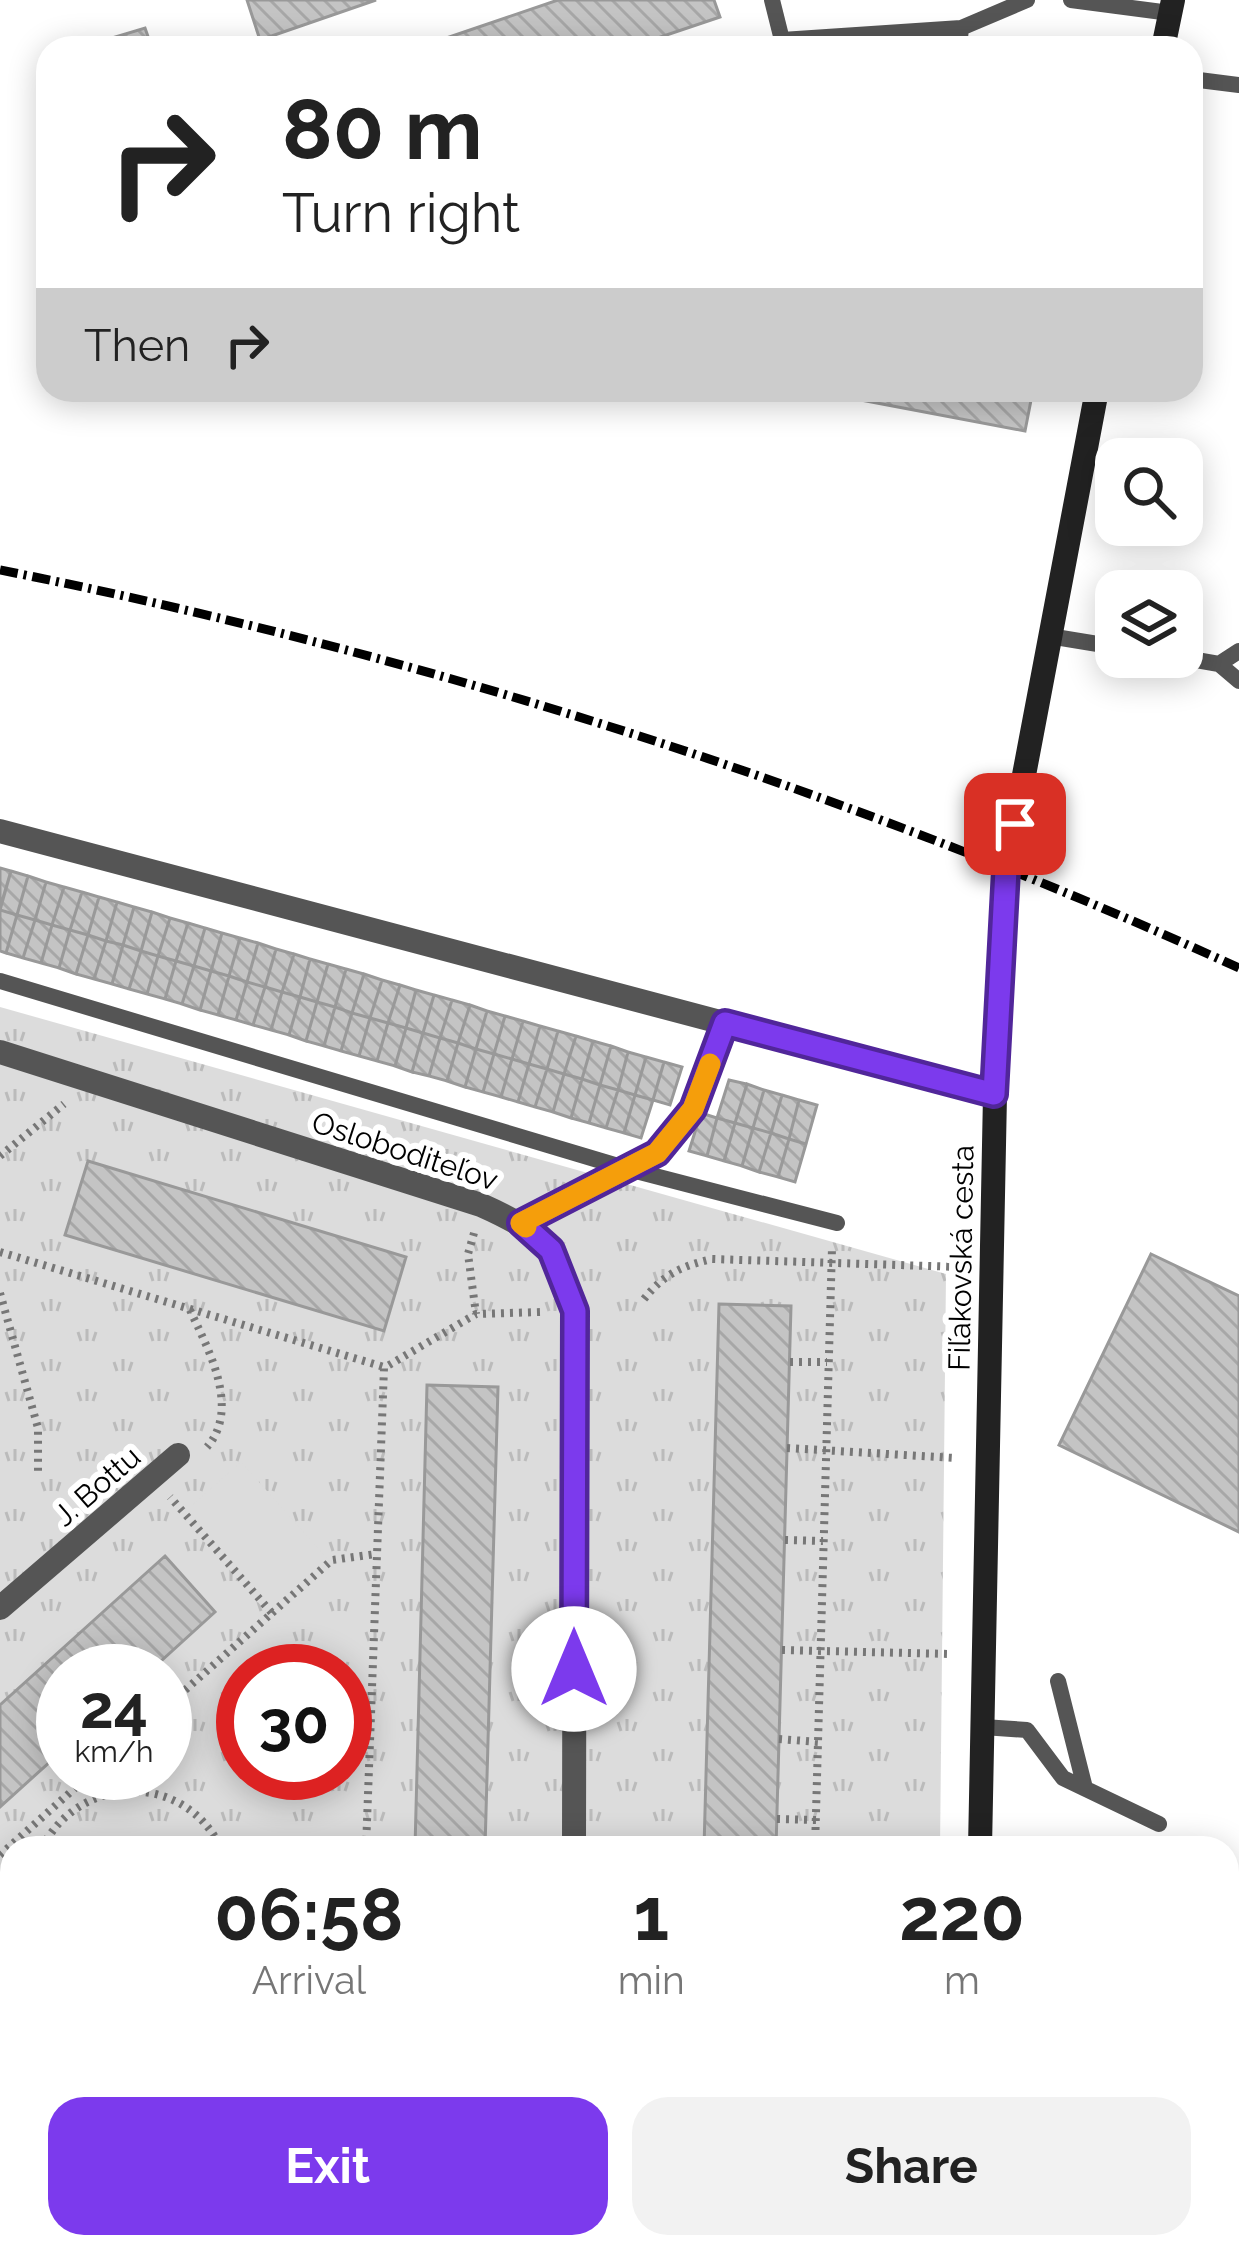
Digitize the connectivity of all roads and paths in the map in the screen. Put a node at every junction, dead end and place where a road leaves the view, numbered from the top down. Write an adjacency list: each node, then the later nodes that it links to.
1 (772, 0): 6 (lane)
2 (1027, 0): 5 (lane)
3 (1071, 0): 4 (lane)
4 (1171, 7)
5 (962, 28): 7 (lane); 8 (lane)
6 (779, 36)
7 (871, 36)
8 (961, 36)
9 (1203, 81): 10 (lane)
10 (1239, 86)
11 (1094, 402): 12 (street, Fiľakovská cesta)
12 (1049, 636): 13 (lane); 22 (street, Fiľakovská cesta)
13 (1095, 644)
14 (1239, 651): 16 (lane)
15 (1203, 661): 16 (lane)
16 (1220, 664): 17 (lane)
17 (1239, 681)
18 (0, 831): 20 (street)
19 (0, 981): 25 (lane)
20 (725, 1023): 22 (street); 25 (lane)
21 (0, 1052): 26 (street, Osloboditeľov)
22 (994, 1094): 56 (street, Fiľakovská cesta)
23 (65, 1103): 24 (path)
24 (0, 1156)
25 (628, 1169): 27 (lane); 28 (lane)
26 (481, 1205): 27 (street, Osloboditeľov); 36 (path)
27 (521, 1223): 35 (street, Osloboditeľov)
28 (837, 1223)
29 (0, 1252): 34 (path)
30 (830, 1262): 31 (path); 33 (path); 38 (path)
31 (960, 1267)
32 (0, 1293): 44 (path)
33 (644, 1299)
34 (189, 1309): 39 (path); 42 (path)
35 (575, 1311): 36 (path); 68 (street, Osloboditeľov)
36 (476, 1314): 39 (path)
37 (790, 1361): 38 (path)
38 (827, 1362): 41 (path)
39 (384, 1368): 48 (path)
40 (787, 1448): 41 (path)
41 (825, 1450): 43 (path); 47 (path)
42 (190, 1454): 49 (street, J. Bottu)
43 (956, 1458)
44 (38, 1472)
45 (165, 1491): 50 (path)
46 (785, 1540): 47 (path)
47 (823, 1541): 52 (path)
48 (377, 1554): 50 (path); 67 (path)
49 (0, 1608)
50 (272, 1612): 55 (path)
51 (782, 1650): 52 (path)
52 (820, 1653): 53 (path); 58 (path)
53 (951, 1654)
54 (1058, 1682): 59 (lane)
55 (192, 1684)
56 (983, 1727): 59 (lane); 70 (street, Fiľakovská cesta)
57 (779, 1739): 58 (path)
58 (818, 1742): 62 (path)
59 (1089, 1790): 63 (lane)
60 (62, 1800): 64 (path)
61 (777, 1819): 62 (path)
62 (816, 1820): 69 (path)
63 (1159, 1824)
64 (21, 1836)
65 (49, 1836): 66 (path)
66 (214, 1836)
67 (366, 1836)
68 (574, 1836)
69 (815, 1836)
70 (980, 1836)

